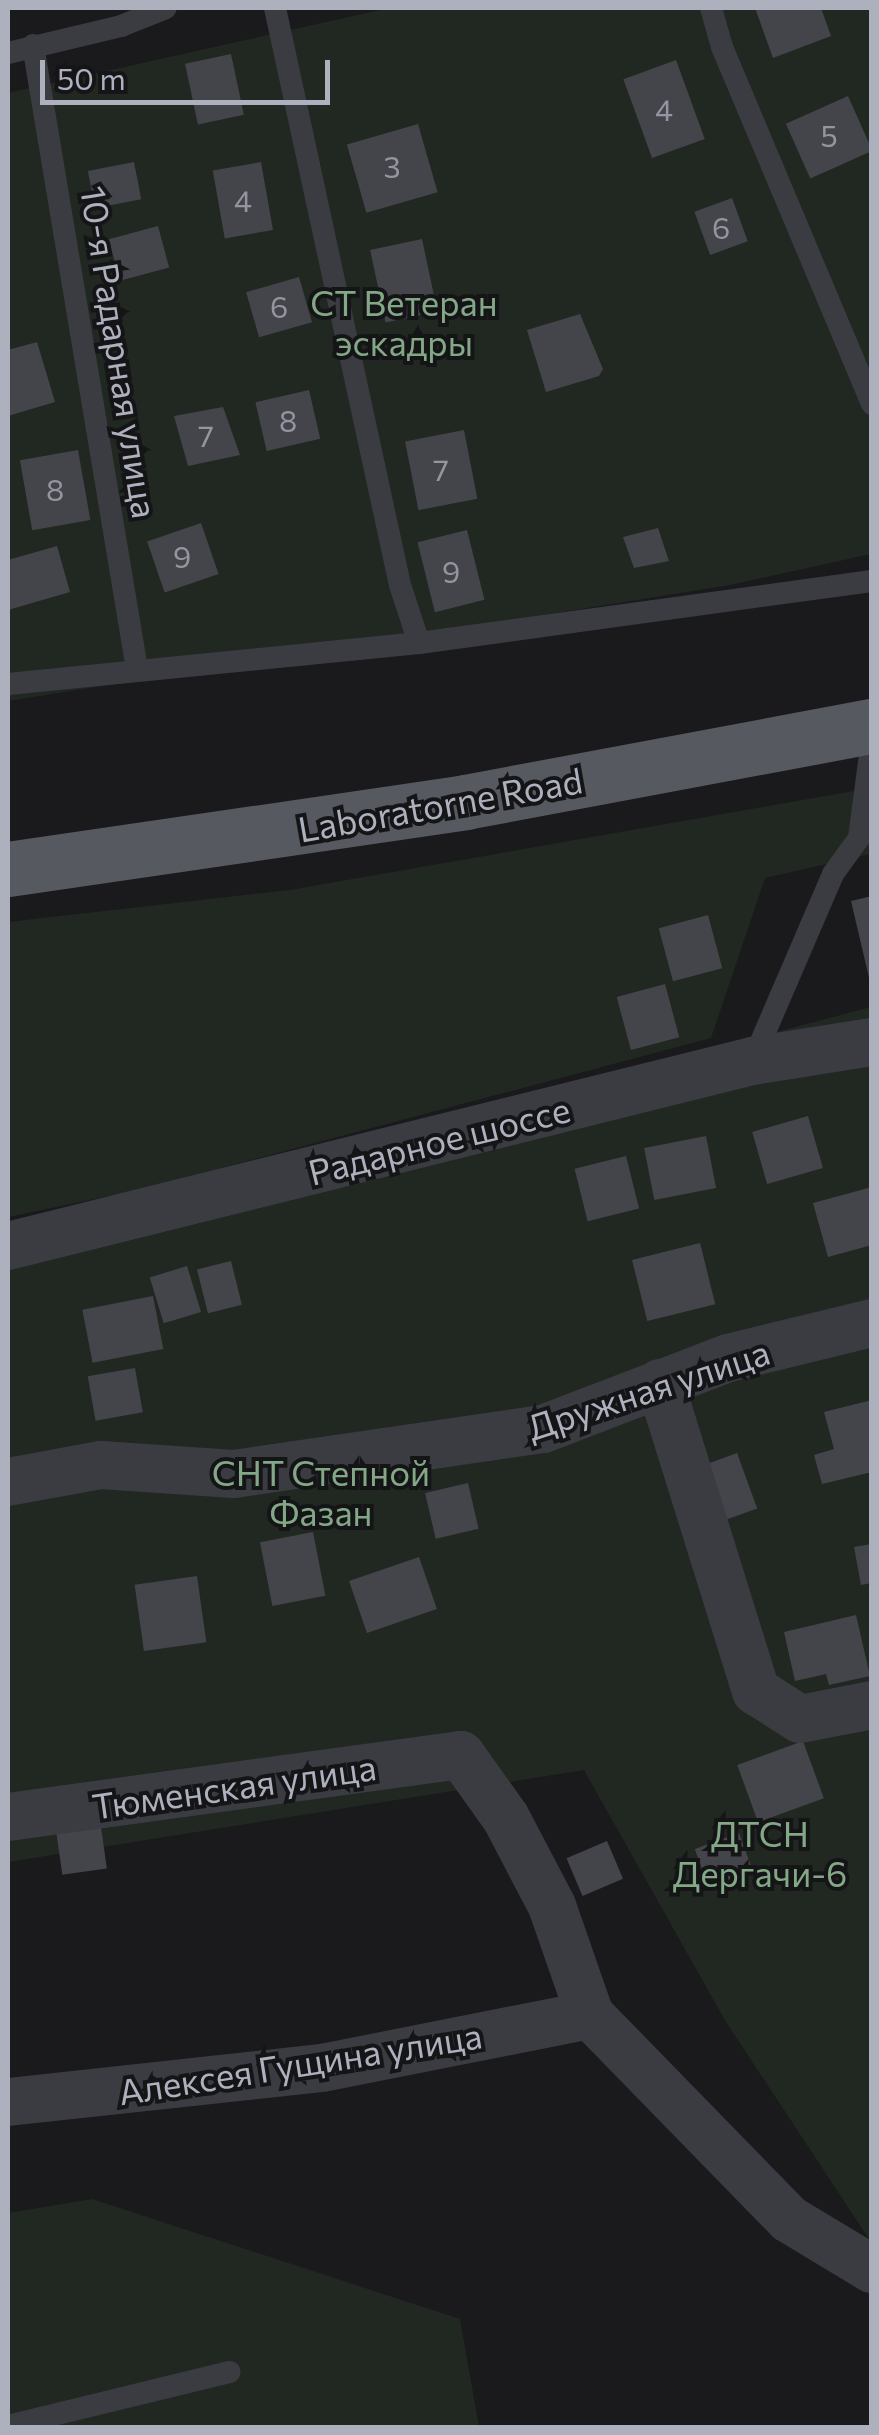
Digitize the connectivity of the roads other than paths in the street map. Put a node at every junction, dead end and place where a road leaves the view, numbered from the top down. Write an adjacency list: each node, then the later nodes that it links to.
1 (166, 8): 4 (lane)
2 (276, 8): 9 (lane)
3 (711, 8): 7 (lane)
4 (120, 17): 5 (lane)
5 (33, 46): 6 (lane); 10 (lane, 10-я Радарная улица)
6 (8, 53)
7 (872, 404)
8 (872, 581): 9 (lane)
9 (419, 643): 10 (lane)
10 (137, 669): 11 (lane)
11 (8, 684)
12 (872, 726): 14 (main road, Laboratorne Road)
13 (872, 739): 16 (lane)
14 (8, 869)
15 (872, 1042): 16 (street, Радарное шоссе)
16 (752, 1061): 17 (street, Радарное шоссе)
17 (8, 1246)
18 (872, 1324): 19 (street, Дружная улица)
19 (660, 1382): 20 (street, Дружная улица); 21 (street)
20 (8, 1482)
21 (872, 1706)
22 (8, 1817): 23 (street, Тюменская улица)
23 (590, 2015): 24 (street, Алексея Гущина улица); 25 (street)
24 (8, 2102)
25 (872, 2269)
26 (229, 2372): 27 (lane)
27 (8, 2426)

